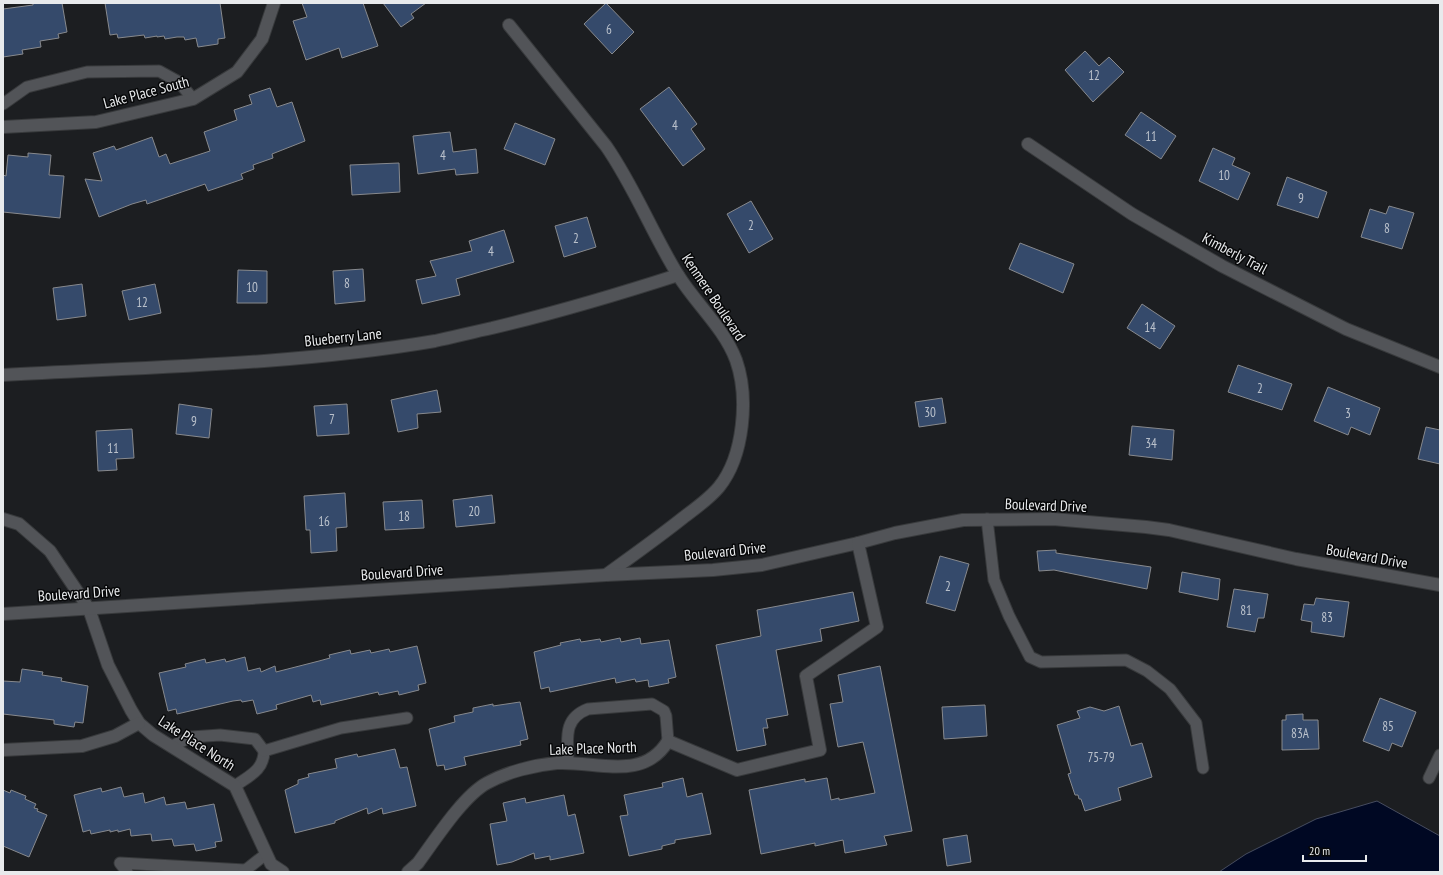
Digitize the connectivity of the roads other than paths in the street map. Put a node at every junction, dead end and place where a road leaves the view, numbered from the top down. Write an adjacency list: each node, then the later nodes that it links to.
1 (274, 3): 3 (street, Lake Place South)
2 (509, 25): 7 (street, Kenmere Boulevard)
3 (193, 98): 4 (lane); 5 (street, Lake Place South)
4 (3, 104)
5 (3, 127)
6 (1028, 144): 8 (street, Kimberly Trail)
7 (678, 276): 9 (street, Blueberry Lane); 13 (street, Kenmere Boulevard)
8 (1440, 367)
9 (3, 375)
10 (3, 519): 15 (street)
11 (987, 519): 12 (street, Boulevard Drive); 14 (street, Boulevard Drive); 25 (lane)
12 (858, 543): 13 (street, Boulevard Drive); 19 (street)
13 (606, 575): 15 (street, Boulevard Drive)
14 (1440, 585)
15 (89, 609): 16 (street, Boulevard Drive); 18 (street, Lake Place North)
16 (3, 614)
17 (407, 718): 22 (lane)
18 (139, 723): 20 (street, Lake Place North); 21 (street, Lake Place North)
19 (668, 740): 24 (street, Lake Place North); 24 (lane)
20 (172, 746): 22 (lane); 27 (street, Lake Place North)
21 (3, 750)
22 (264, 751): 27 (lane)
23 (1440, 755): 26 (lane)
24 (568, 763): 32 (street, Lake Place North)
25 (1203, 768)
26 (1429, 778)
27 (235, 786): 28 (street, Lake Place North)
28 (266, 854): 29 (lane); 31 (street, Lake Place North)
29 (244, 871): 30 (lane)
30 (127, 872)
31 (283, 872)
32 (408, 872)

